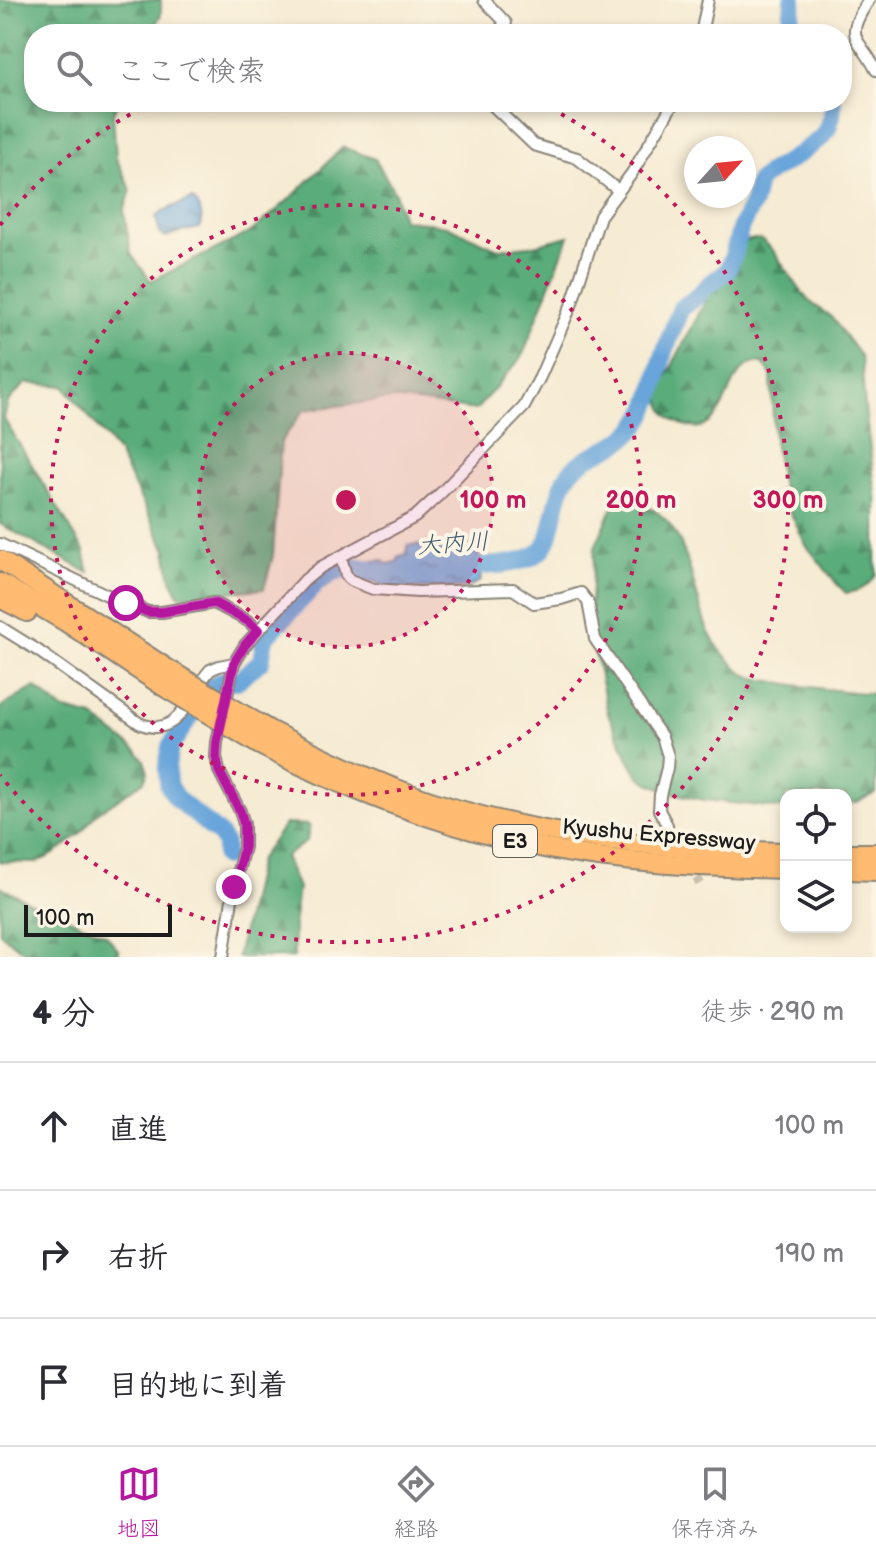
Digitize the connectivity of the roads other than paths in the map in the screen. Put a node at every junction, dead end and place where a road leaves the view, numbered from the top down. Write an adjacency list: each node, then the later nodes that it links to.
1 (484, 0): 4 (street)
2 (708, 0): 5 (street)
3 (869, 0): 6 (street)
4 (505, 24)
5 (703, 24)
6 (876, 70)
7 (499, 112): 9 (street)
8 (668, 112): 9 (street)
9 (618, 190): 11 (street)
10 (0, 544): 16 (street)
11 (341, 557): 16 (street); 21 (street)
12 (0, 560): 19 (highway, Kyushu Expressway / E3)
13 (0, 583): 18 (highway, Kyushu Expressway / E3)
14 (0, 598): 18 (highway)
15 (0, 627): 17 (street)
16 (258, 630): 17 (street)
17 (234, 663): 28 (street)
18 (143, 673): 19 (highway, Kyushu Expressway / E3)
19 (167, 678): 20 (highway, Kyushu Expressway / E3, bridge)
20 (264, 737): 22 (highway, Kyushu Expressway / E3); 25 (highway, Kyushu Expressway / E3)
21 (667, 825)
22 (780, 852)
23 (852, 853): 24 (highway)
24 (876, 853)
25 (780, 869)
26 (852, 870): 27 (highway)
27 (876, 871)
28 (223, 957)

